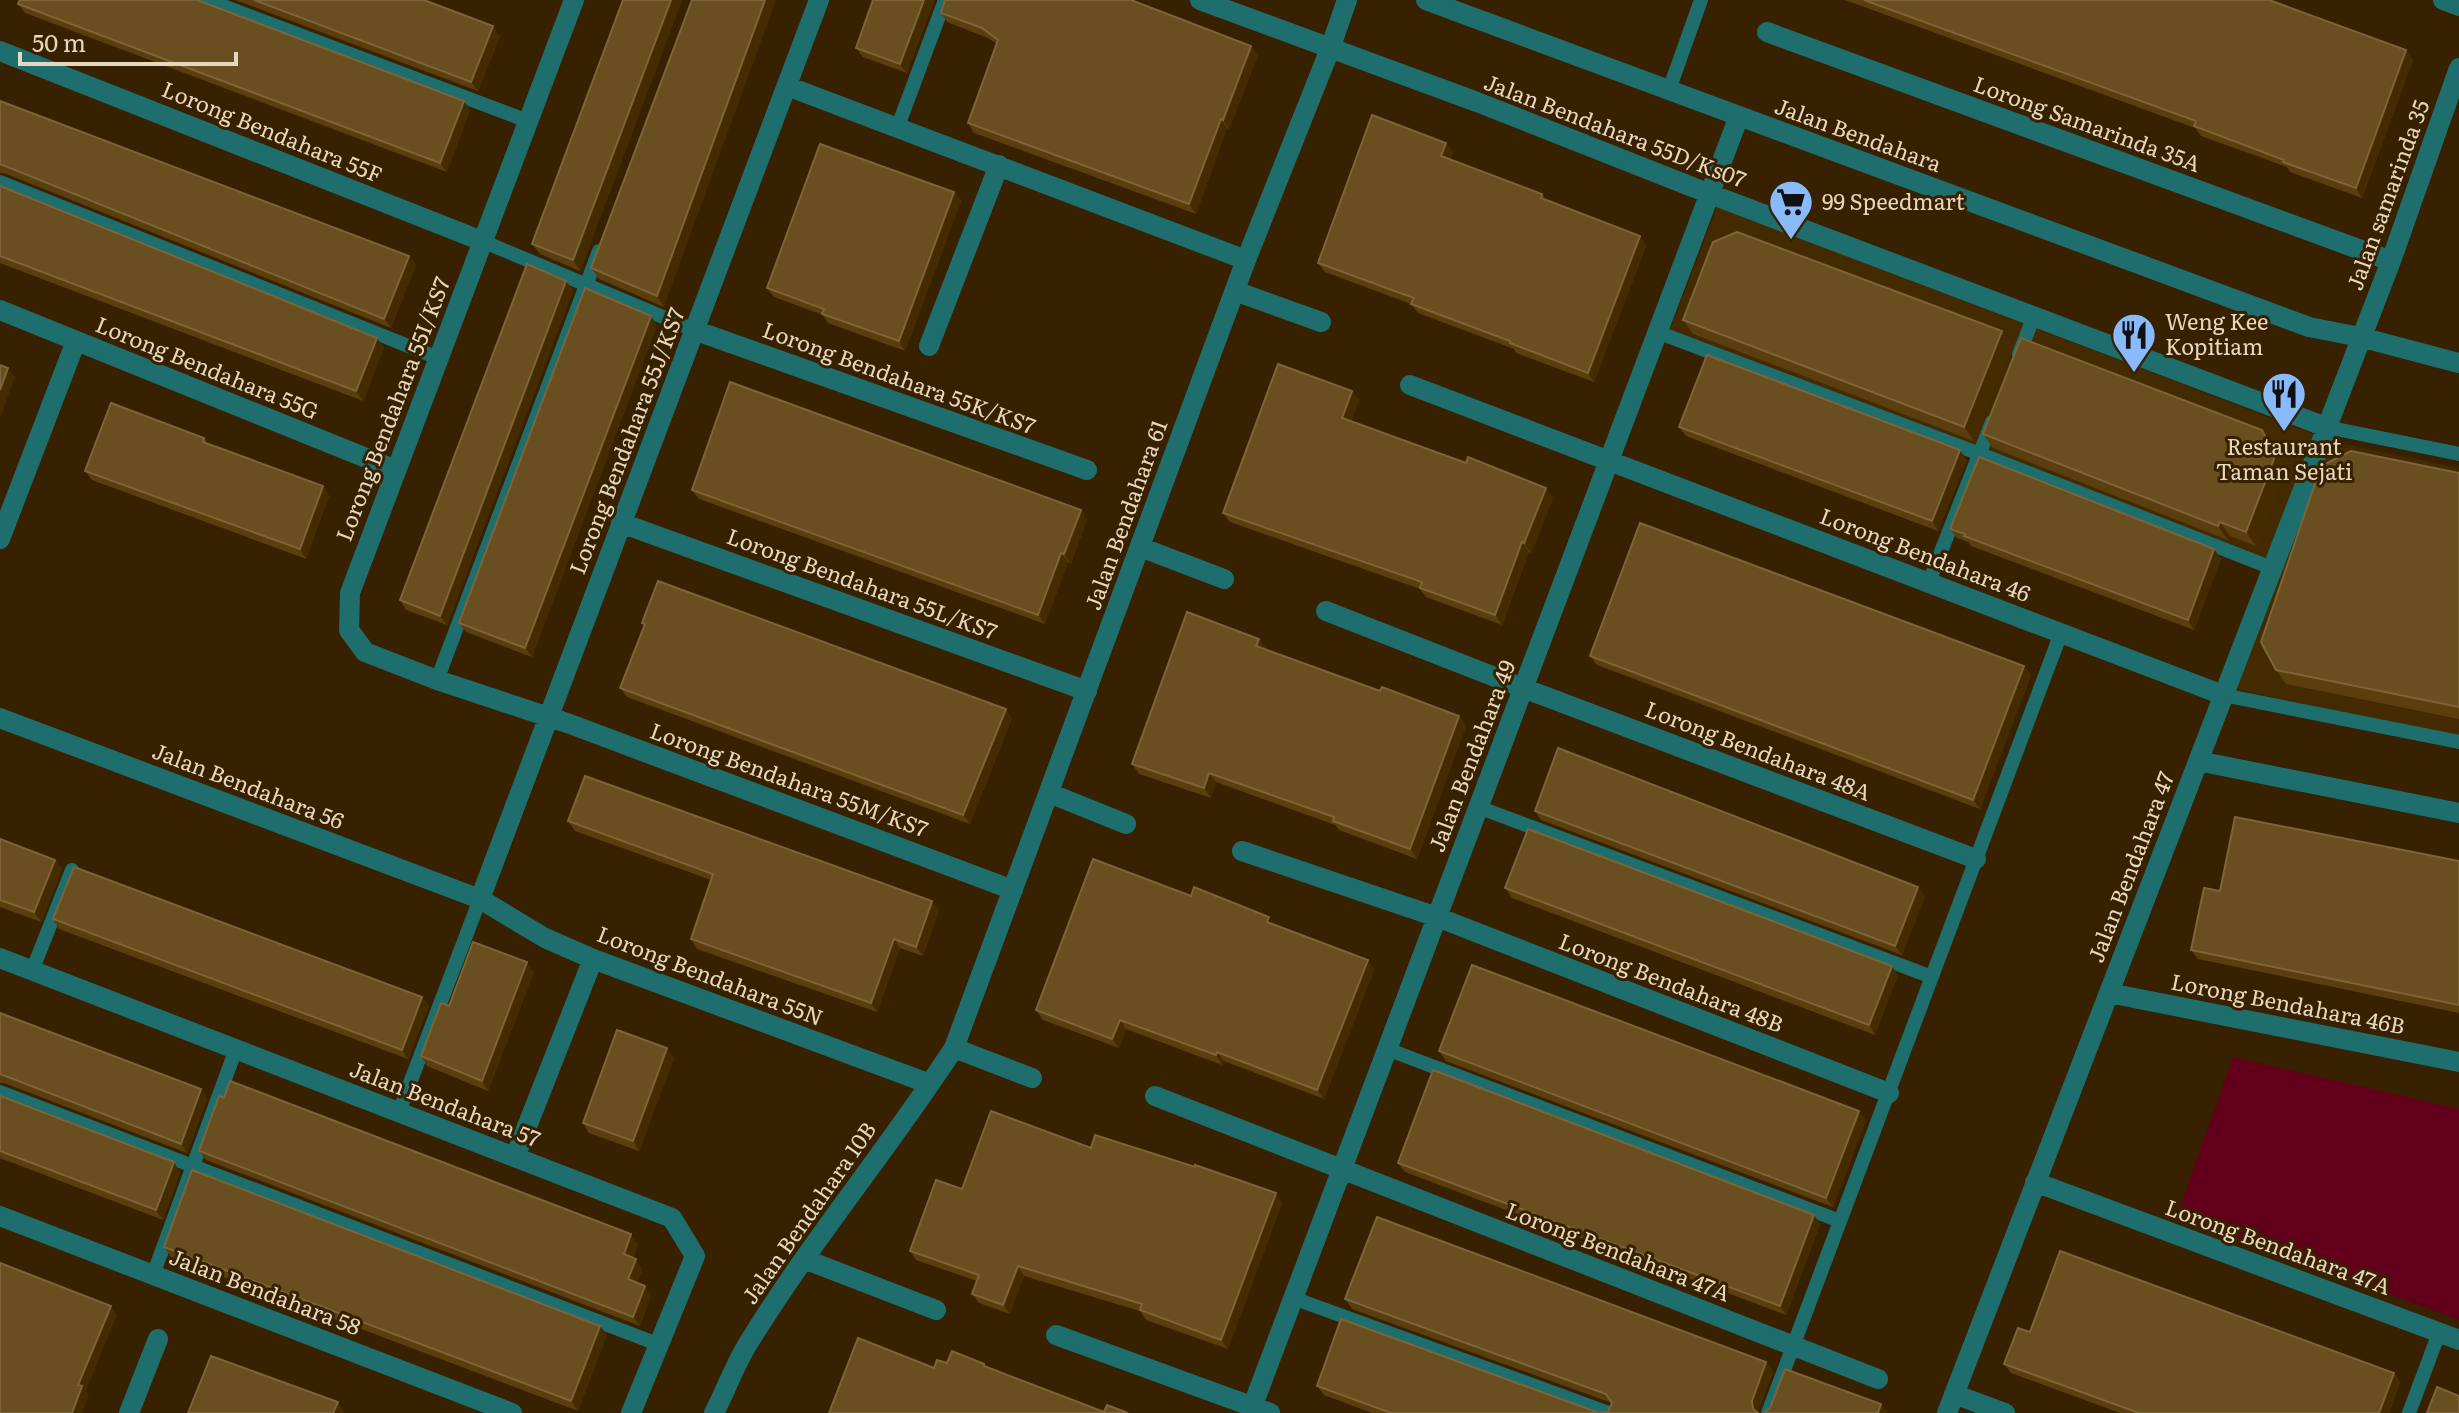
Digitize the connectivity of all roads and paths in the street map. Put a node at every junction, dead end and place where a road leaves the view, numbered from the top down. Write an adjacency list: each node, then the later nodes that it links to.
1 (207, 0): 18 (lane)
2 (819, 0): 15 (street, Lorong Bendahara 55J/KS7)
3 (945, 0): 19 (lane)
4 (1200, 0): 12 (street, Jalan Bendahara 55D/Ks07)
5 (1347, 0): 12 (street, Jalan Bendahara 61)
6 (1426, 0): 16 (street, Jalan Bendahara)
7 (1701, 0): 16 (lane)
8 (2443, 0): 10 (street)
9 (567, 2): 18 (street, Lorong Bendahara 55I/KS7)
10 (2459, 6)
11 (1767, 32): 26 (street, Lorong Samarinda 35A)
12 (1330, 49): 22 (street, Jalan Bendahara 55D/Ks07); 25 (street, Jalan Bendahara 61)
13 (0, 51): 23 (street, Lorong Bendahara 55F)
14 (2459, 68): 26 (street, Jalan samarinda 35)
15 (787, 86): 19 (street); 32 (street, Lorong Bendahara 55J/KS7)
16 (1669, 90): 17 (street, Jalan Bendahara)
17 (1739, 116): 22 (street, Jalan Bendahara 49); 34 (street, Jalan Bendahara)
18 (528, 121): 23 (street, Lorong Bendahara 55I/KS7)
19 (898, 126): 20 (street)
20 (999, 165): 25 (street); 36 (street)
21 (0, 182): 37 (lane)
22 (1710, 194): 30 (street, Jalan Bendahara 55D/Ks07); 33 (street, Jalan Bendahara 49)
23 (482, 241): 27 (lane); 37 (street, Lorong Bendahara 55I/KS7)
24 (602, 242): 27 (lane)
25 (1246, 260): 28 (street, Jalan Bendahara 61)
26 (2391, 261): 34 (street, Jalan samarinda 35)
27 (586, 285): 32 (lane); 56 (lane)
28 (1235, 291): 31 (street); 50 (street, Jalan Bendahara 61)
29 (0, 310): 35 (street, Lorong Bendahara 55G)
30 (2034, 316): 39 (lane); 42 (street, Jalan Bendahara 55D/Ks07)
31 (1321, 322)
32 (694, 330): 47 (street, Lorong Bendahara 55K/KS7); 48 (street, Lorong Bendahara 55J/KS7)
33 (1657, 332): 43 (lane); 45 (street, Jalan Bendahara 49)
34 (2360, 337): 38 (street, Jalan Bendahara); 42 (street, Jalan Bendahara 47)
35 (76, 341): 46 (street, Lorong Bendahara 55G); 49 (street)
36 (929, 346)
37 (438, 358): 46 (street, Lorong Bendahara 55I/KS7)
38 (2459, 363)
39 (2012, 371)
40 (1410, 385): 45 (street, Lorong Bendahara 46)
41 (1996, 412): 43 (lane)
42 (2326, 427): 44 (lane); 51 (street, Jalan Bendahara 47)
43 (1980, 454): 51 (lane); 53 (lane)
44 (2459, 454)
45 (1609, 459): 53 (street, Lorong Bendahara 46); 57 (street, Jalan Bendahara 49)
46 (396, 470): 56 (street, Lorong Bendahara 55I/KS7)
47 (1087, 470)
48 (621, 523): 58 (street, Lorong Bendahara 55L/KS7); 60 (street, Lorong Bendahara 55J/KS7)
49 (0, 539)
50 (1140, 547): 52 (street); 58 (street, Jalan Bendahara 61)
51 (2272, 568): 59 (street, Jalan Bendahara 47)
52 (1224, 579)
53 (1929, 582): 55 (street, Lorong Bendahara 46)
54 (1326, 611): 57 (street, Lorong Bendahara 48A)
55 (2061, 633): 59 (street, Lorong Bendahara 46); 69 (lane)
56 (437, 680): 60 (street, Lorong Bendahara 55I/KS7)
57 (1523, 688): 65 (street, Jalan Bendahara 49); 69 (street, Lorong Bendahara 48A)
58 (1087, 691): 64 (street, Jalan Bendahara 61)
59 (2223, 695): 62 (lane); 63 (street, Jalan Bendahara 47)
60 (549, 717): 71 (street, Lorong Bendahara 55M/KS7); 72 (street, Lorong Bendahara 55J/KS7)
61 (0, 718): 72 (street, Jalan Bendahara 56)
62 (2459, 742)
63 (2198, 761): 66 (street); 78 (street, Jalan Bendahara 47)
64 (1049, 793): 67 (street); 71 (street, Jalan Bendahara 61)
65 (1478, 807): 73 (street, Jalan Bendahara 49); 77 (lane)
66 (2459, 813)
67 (1126, 824)
68 (1242, 851): 73 (street, Lorong Bendahara 48B)
69 (1976, 859): 77 (lane)
70 (72, 870): 76 (lane)
71 (1013, 890): 79 (street, Jalan Bendahara 61)
72 (480, 899): 75 (street, Lorong Bendahara 55N); 88 (lane)
73 (1437, 917): 81 (street, Jalan Bendahara 49); 86 (street, Lorong Bendahara 48B)
74 (0, 958): 76 (street, Jalan Bendahara 57)
75 (593, 959): 84 (street, Lorong Bendahara 55N); 89 (street)
76 (32, 971): 80 (street, Jalan Bendahara 57)
77 (1932, 977): 86 (lane)
78 (2109, 993): 82 (street, Lorong Bendahara 46B); 92 (street, Jalan Bendahara 47)
79 (954, 1048): 83 (street); 84 (street, Jalan Bendahara 10B)
80 (236, 1049): 88 (street, Jalan Bendahara 57); 90 (lane)
81 (1387, 1049): 91 (street, Jalan Bendahara 49); 94 (lane)
82 (2459, 1062)
83 (1032, 1078)
84 (930, 1084): 95 (street, Jalan Bendahara 10B)
85 (0, 1092): 90 (lane)
86 (1889, 1093): 94 (lane)
87 (1155, 1096): 91 (street, Lorong Bendahara 47A)
88 (399, 1112): 89 (street, Jalan Bendahara 57)
89 (515, 1157): 102 (street, Jalan Bendahara 57)
90 (193, 1166): 96 (lane); 102 (lane)
91 (1342, 1169): 97 (street, Jalan Bendahara 49); 103 (street, Lorong Bendahara 47A)
92 (2035, 1182): 100 (street, Lorong Bendahara 47A); 105 (street, Jalan Bendahara 47)
93 (0, 1216): 96 (street, Jalan Bendahara 58)
94 (1840, 1221): 103 (lane)
95 (804, 1259): 98 (street); 110 (street, Jalan Bendahara 10B)
96 (153, 1275): 108 (street, Jalan Bendahara 58)
97 (1293, 1298): 106 (street, Jalan Bendahara 49); 111 (lane)
98 (936, 1310)
99 (1056, 1335): 106 (street)
100 (2449, 1336): 114 (lane)
101 (158, 1339): 107 (street)
102 (660, 1345): 109 (street, Jalan Bendahara 57)
103 (1794, 1346): 104 (street, Lorong Bendahara 47A); 112 (lane)
104 (1878, 1379)
105 (1950, 1404): 113 (street)
106 (1257, 1411)
107 (129, 1413)
108 (512, 1413)
109 (631, 1413)
110 (714, 1413)
111 (1609, 1413)
112 (1768, 1413)
113 (2005, 1413)
114 (2409, 1413)

